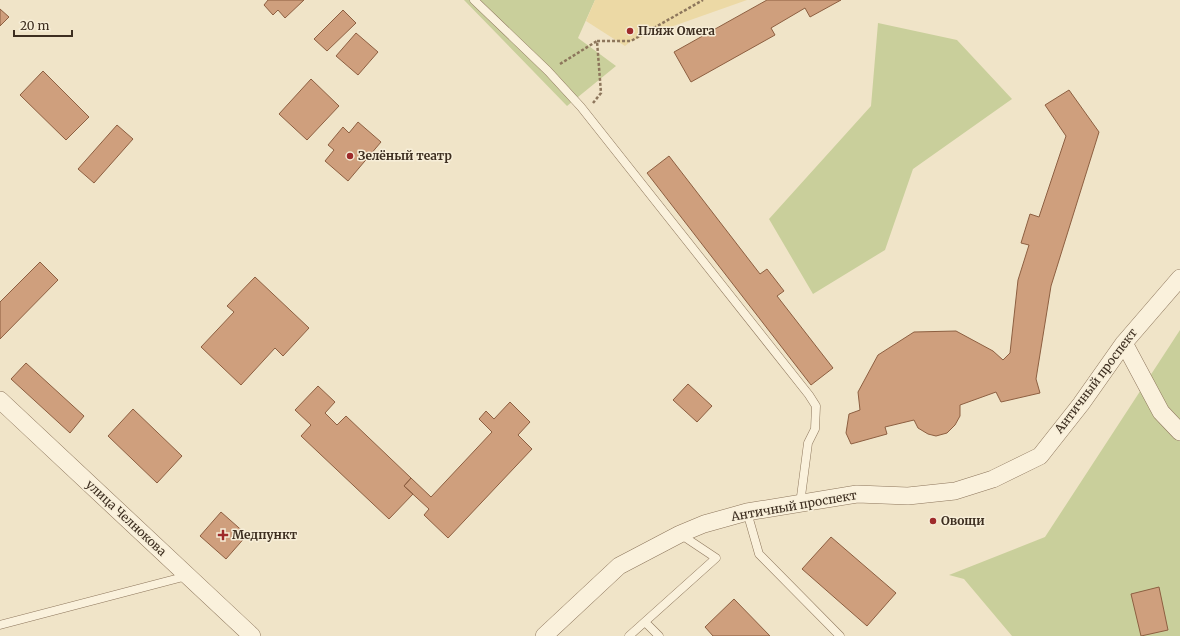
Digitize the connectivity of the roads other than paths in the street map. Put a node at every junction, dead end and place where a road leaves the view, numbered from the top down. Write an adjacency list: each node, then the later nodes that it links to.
1 (474, 0): 6 (lane)
2 (1180, 277): 3 (street, Античный проспект)
3 (1124, 343): 5 (street); 6 (street, Античный проспект)
4 (0, 400): 9 (street, улица Челнокова)
5 (1180, 432)
6 (800, 504): 7 (street, Античный проспект)
7 (747, 512): 8 (street, Античный проспект); 16 (lane)
8 (680, 534): 10 (lane); 13 (street, Античный проспект)
9 (188, 575): 11 (lane); 12 (street, улица Челнокова)
10 (645, 622): 14 (lane); 15 (lane)
11 (0, 624)
12 (252, 636)
13 (544, 636)
14 (629, 636)
15 (659, 636)
16 (840, 636)

